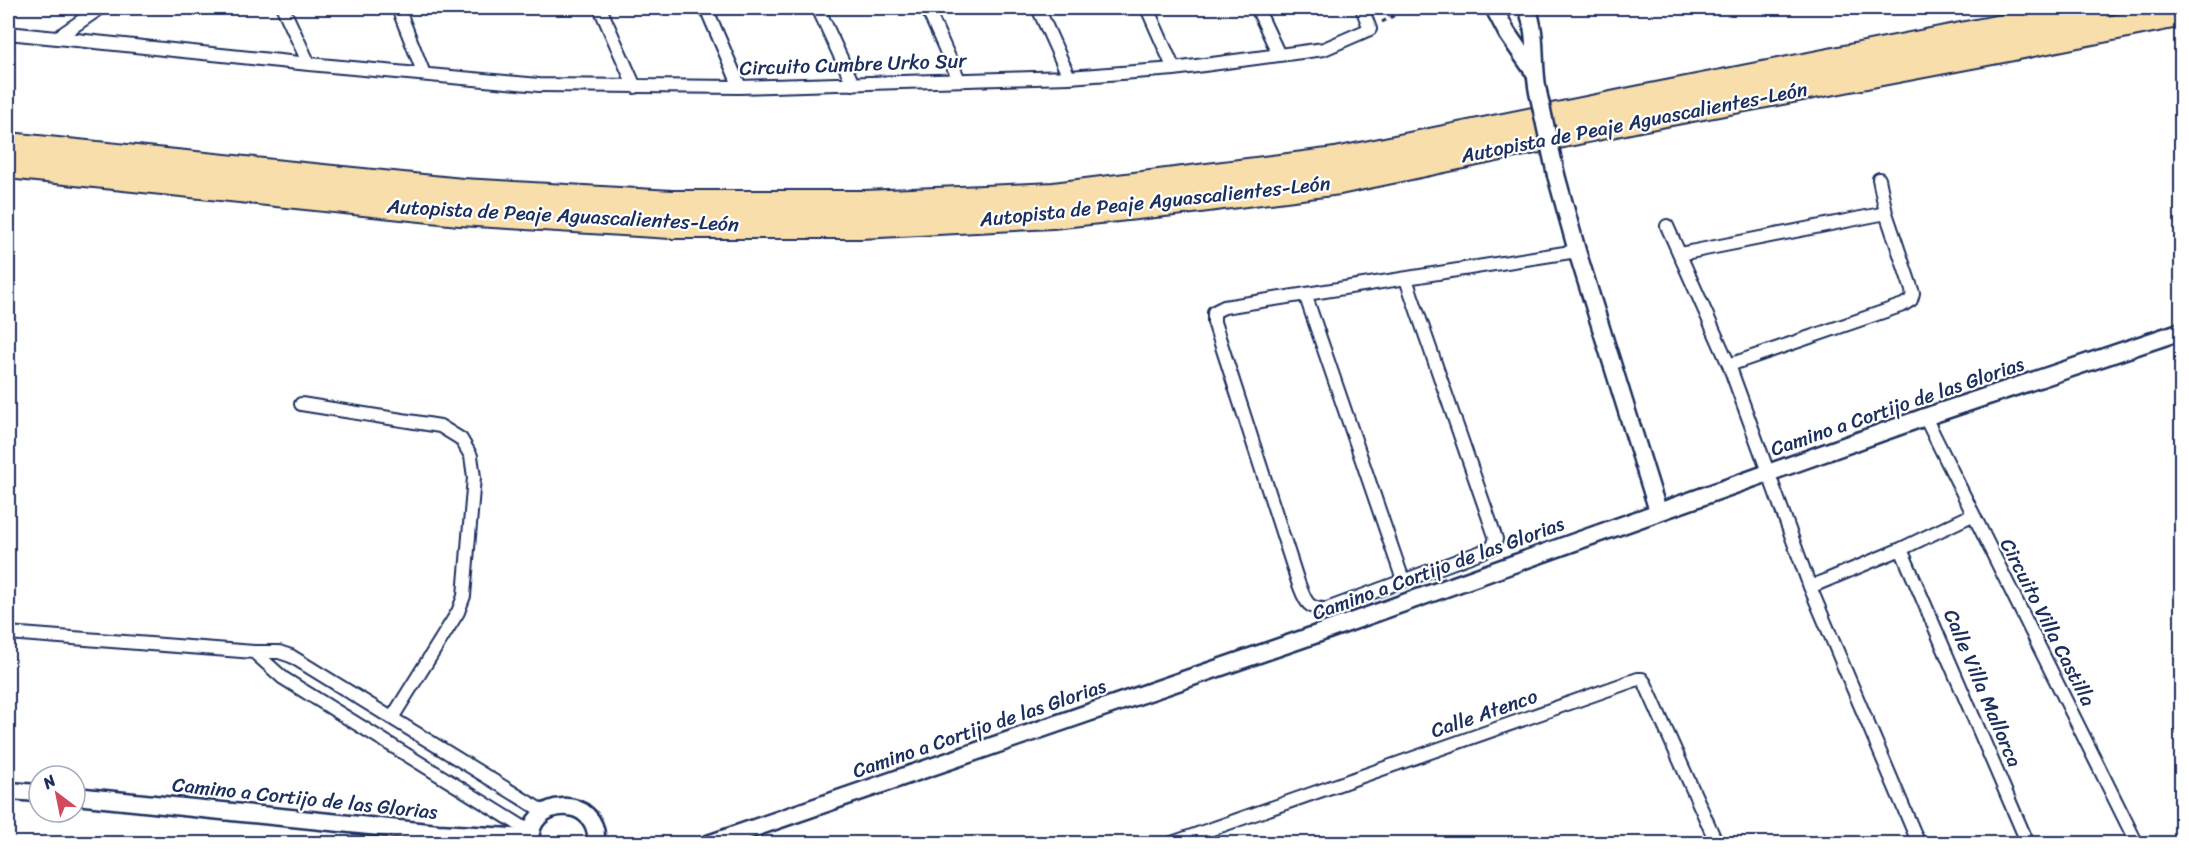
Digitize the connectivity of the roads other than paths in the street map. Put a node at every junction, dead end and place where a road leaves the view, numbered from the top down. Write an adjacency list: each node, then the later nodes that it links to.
1 (100, 8): 17 (street)
2 (283, 8): 19 (street)
3 (398, 8): 22 (street)
4 (600, 8): 26 (street)
5 (706, 8): 27 (street)
6 (818, 8): 25 (street)
7 (927, 8): 24 (street)
8 (1038, 8): 23 (street)
9 (1147, 8): 20 (street)
10 (1257, 8): 18 (street)
11 (1362, 8): 18 (street, Circuito Cumbre Urko Sur)
12 (1494, 8): 21 (street)
13 (1530, 8): 21 (street)
14 (2098, 8): 28 (highway)
15 (2181, 14): 29 (highway, Autopista de Peaje Aguascalientes-León)
16 (8, 33): 17 (street, Circuito Cumbre Urko Sur)
17 (58, 37): 19 (street, Circuito Cumbre Urko Sur)
18 (1279, 55): 20 (street, Circuito Cumbre Urko Sur)
19 (309, 64): 22 (street, Circuito Cumbre Urko Sur)
20 (1174, 69): 23 (street, Circuito Cumbre Urko Sur)
21 (1534, 72): 33 (street, bridge)
22 (424, 74): 26 (street, Circuito Cumbre Urko Sur)
23 (1069, 77): 24 (street, Circuito Cumbre Urko Sur)
24 (959, 80): 25 (street, Circuito Cumbre Urko Sur)
25 (853, 84): 27 (street, Circuito Cumbre Urko Sur)
26 (635, 87): 27 (street, Circuito Cumbre Urko Sur)
27 (740, 87)
28 (8, 145)
29 (8, 166)
30 (1879, 179): 31 (street)
31 (1886, 213): 34 (street); 38 (street)
32 (1667, 226): 34 (street)
33 (1577, 250): 35 (street); 42 (street)
34 (1680, 254): 38 (street)
35 (1406, 279): 36 (street); 45 (street)
36 (1305, 294): 45 (street); 45 (street)
37 (2181, 331): 40 (street, Camino a Cortijo de las Glorias)
38 (1729, 365): 41 (street)
39 (301, 404): 49 (street)
40 (1925, 417): 41 (street, Camino a Cortijo de las Glorias); 43 (street, Circuito Villa Castilla)
41 (1769, 472): 42 (street, Camino a Cortijo de las Glorias); 46 (street)
42 (1658, 511): 56 (street, Camino a Cortijo de las Glorias)
43 (1972, 515): 44 (street); 61 (street, Circuito Villa Castilla)
44 (1901, 549): 46 (street); 60 (street, Calle Villa Mallorca)
45 (1403, 580)
46 (1810, 587): 59 (street)
47 (8, 633): 48 (street)
48 (254, 652): 49 (street); 54 (street)
49 (392, 718): 53 (street)
50 (8, 791): 51 (street)
51 (27, 792)
52 (87, 797): 54 (street, Camino a Cortijo de las Glorias)
53 (544, 812): 54 (street); 55 (street)
54 (531, 838)
55 (596, 843)
56 (708, 843)
57 (1169, 843): 58 (street, Calle Atenco)
58 (1717, 843)
59 (1919, 843)
60 (2028, 843)
61 (2137, 843)

